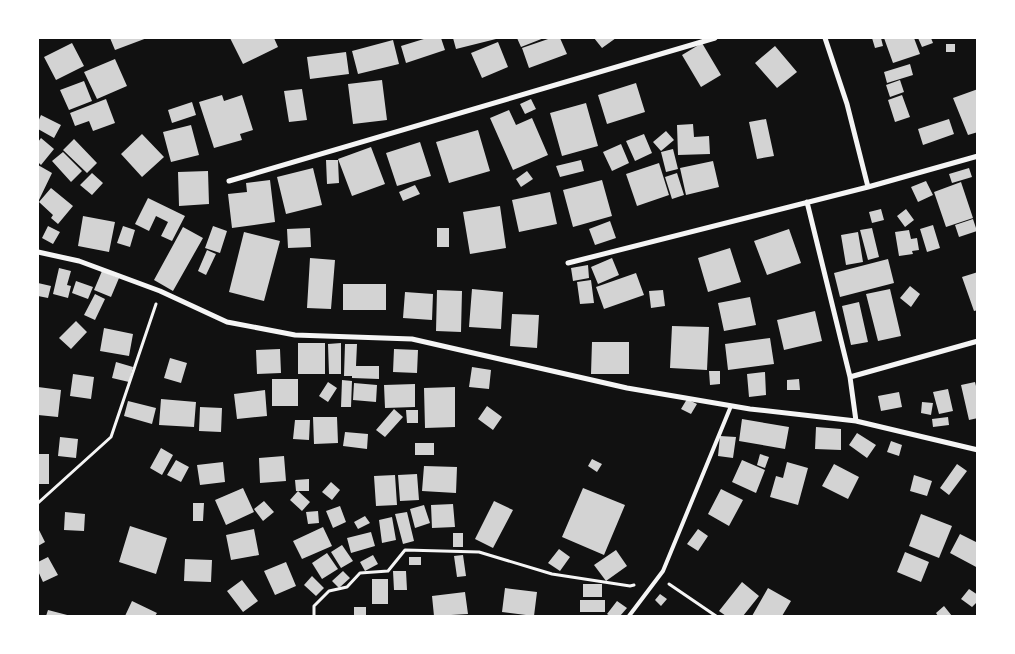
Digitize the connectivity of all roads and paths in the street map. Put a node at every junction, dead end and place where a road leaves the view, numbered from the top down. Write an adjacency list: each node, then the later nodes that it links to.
1 (715, 38): 4 (street)
2 (826, 38): 5 (street)
3 (978, 156): 5 (street)
4 (229, 181)
5 (868, 187): 6 (street)
6 (808, 202): 8 (street); 11 (street)
7 (38, 252): 9 (street)
8 (568, 263)
9 (160, 291): 12 (street); 15 (path)
10 (978, 341): 11 (street)
11 (850, 377): 13 (street)
12 (731, 406): 13 (street); 16 (lane)
13 (856, 421): 14 (street)
14 (978, 450)
15 (38, 503)
16 (659, 576): 17 (path); 18 (lane); 19 (path)
17 (314, 616)
18 (629, 616)
19 (716, 616)

